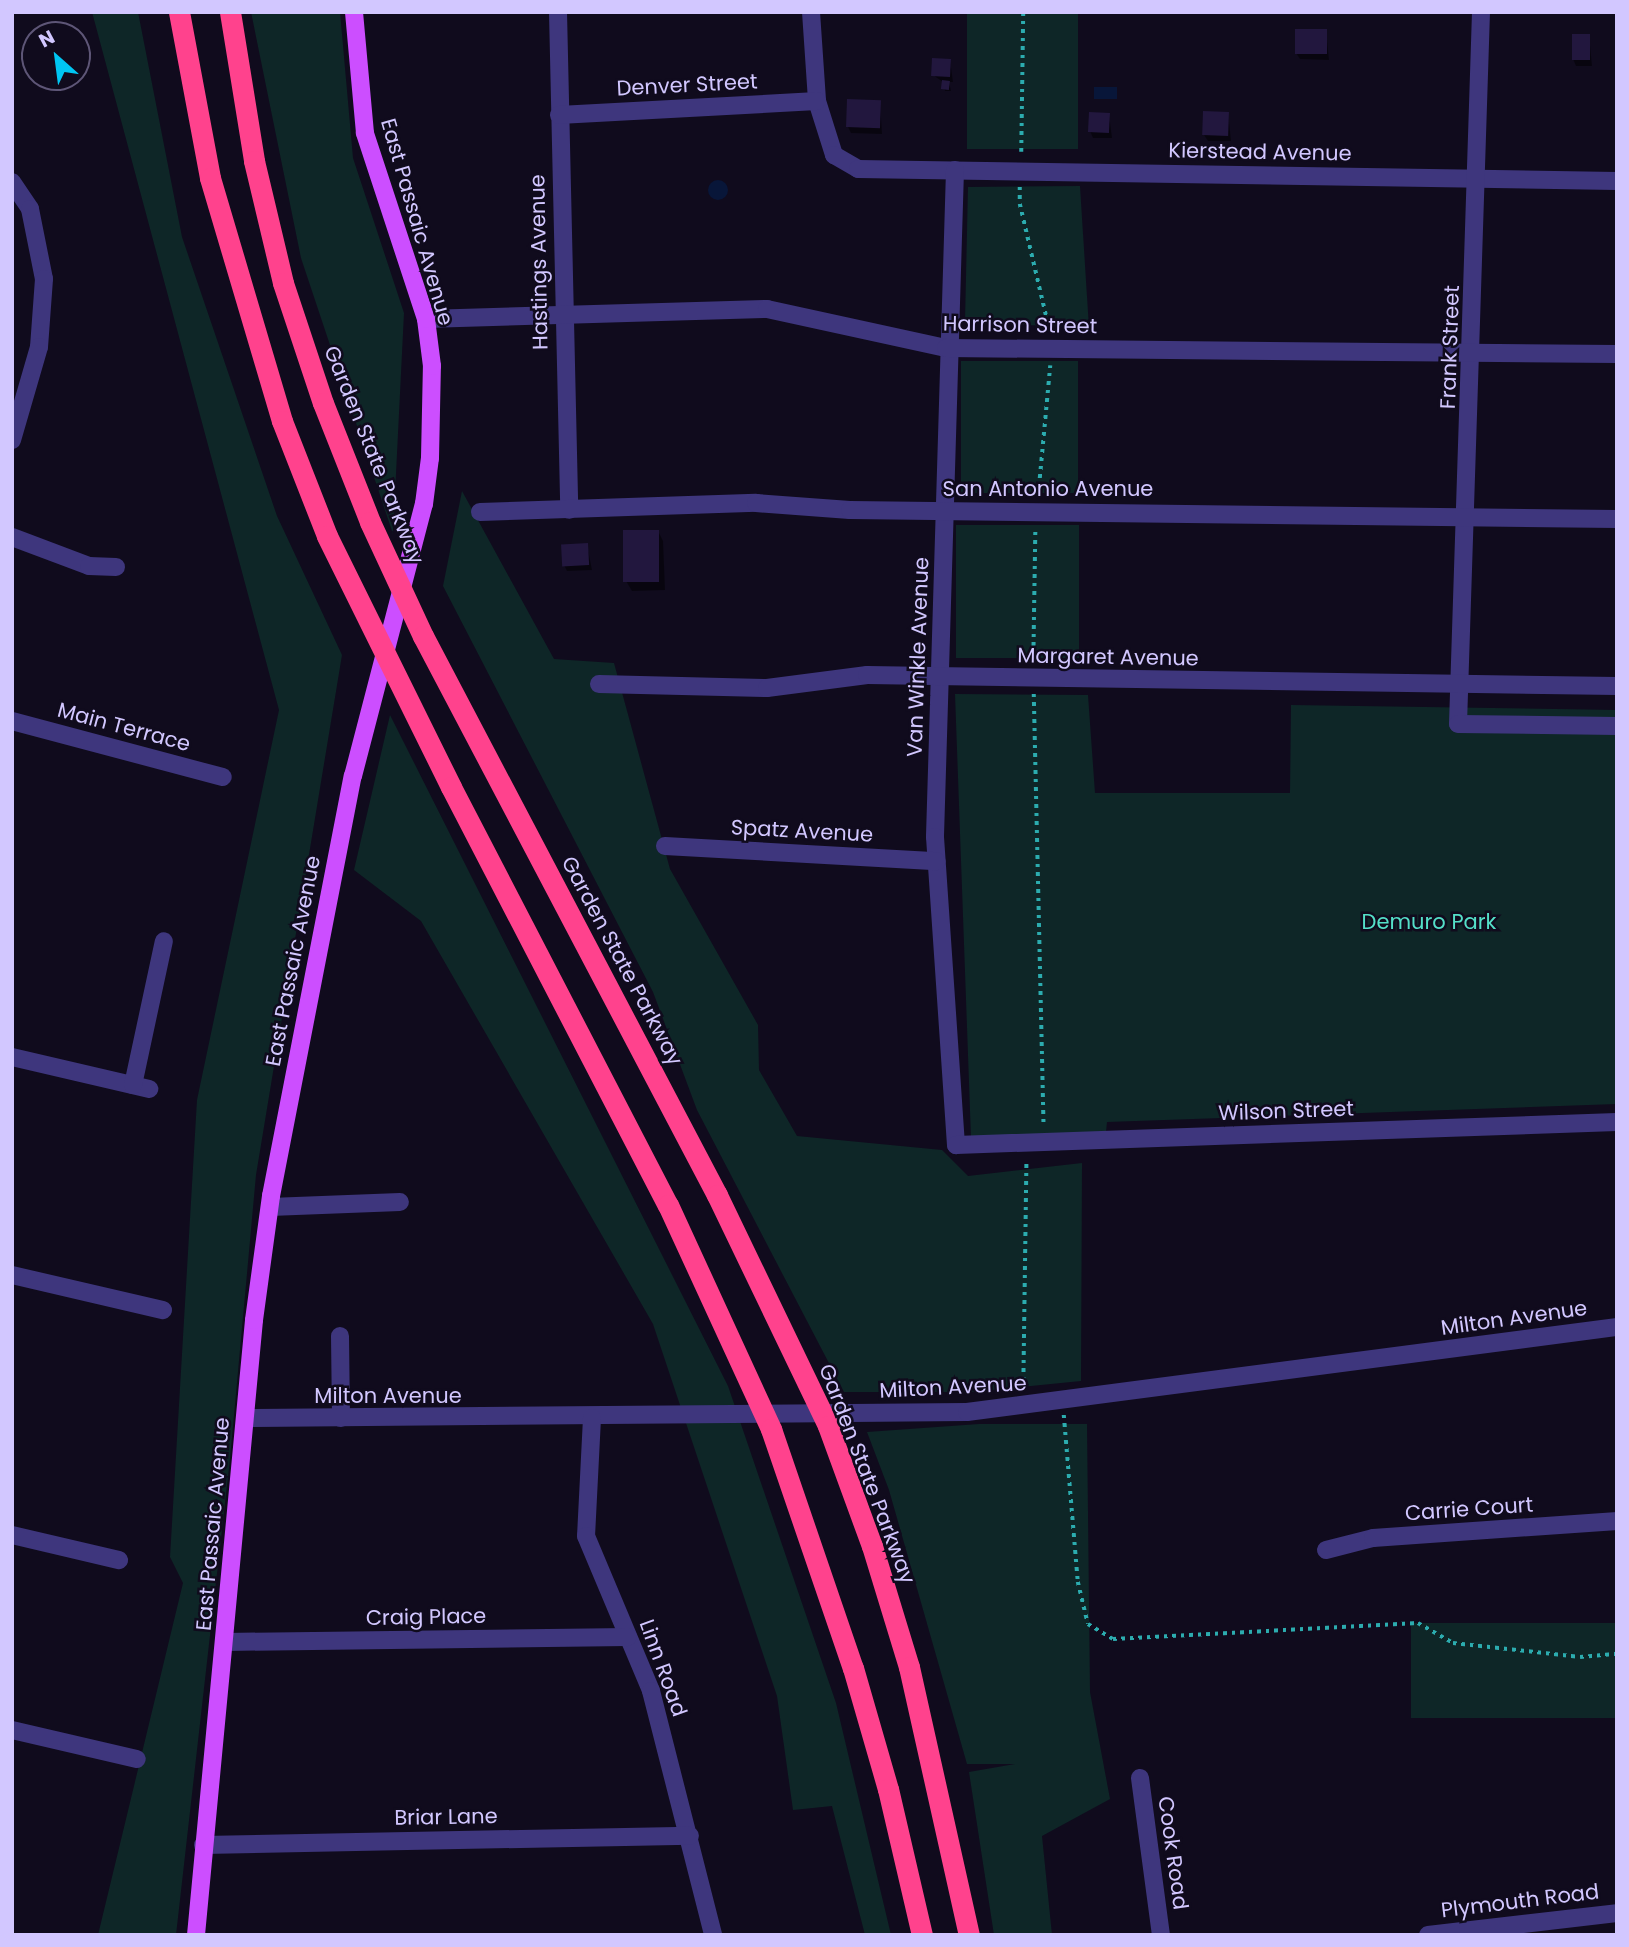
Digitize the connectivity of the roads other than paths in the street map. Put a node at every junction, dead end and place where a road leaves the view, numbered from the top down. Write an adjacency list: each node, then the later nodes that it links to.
1 (179, 12): 62 (highway)
2 (230, 12): 63 (highway, Garden State Parkway)
3 (354, 12): 14 (main road, East Passaic Avenue)
4 (558, 12): 8 (street, Hastings Avenue)
5 (811, 12): 7 (street)
6 (1481, 12): 10 (street, Frank Street)
7 (817, 101): 8 (street, Denver Street); 9 (street, Kierstead Avenue)
8 (559, 115): 13 (street, Hastings Avenue)
9 (955, 170): 10 (street, Kierstead Avenue); 15 (street, Van Winkle Avenue)
10 (1477, 179): 11 (street, Kierstead Avenue); 16 (street, Frank Street)
11 (1617, 181)
12 (12, 182): 18 (street)
13 (562, 314): 14 (street, Harrison Street); 15 (street, Harrison Street); 19 (street, Hastings Avenue)
14 (426, 319): 40 (main road, East Passaic Avenue)
15 (946, 348): 16 (street, Harrison Street); 21 (street, Van Winkle Avenue)
16 (1472, 351): 17 (street, Harrison Street); 22 (street, Frank Street)
17 (1617, 354)
18 (12, 440)
19 (569, 510): 20 (street, San Antonio Avenue); 21 (street, San Antonio Avenue)
20 (480, 512)
21 (945, 512): 22 (street, San Antonio Avenue); 26 (street, Van Winkle Avenue)
22 (1468, 515): 23 (street, San Antonio Avenue); 27 (street, Frank Street)
23 (1617, 519)
24 (12, 537): 25 (street)
25 (116, 566)
26 (941, 678): 27 (street, Margaret Avenue); 28 (street, Margaret Avenue); 34 (street, Van Winkle Avenue)
27 (1459, 683): 29 (street, Margaret Avenue); 31 (street, Frank Street)
28 (599, 684)
29 (1617, 686)
30 (12, 721): 32 (street, Main Terrace)
31 (1617, 726)
32 (223, 777)
33 (665, 846): 34 (street, Spatz Avenue)
34 (937, 861): 38 (street, Van Winkle Avenue)
35 (164, 941): 36 (street)
36 (12, 1056)
37 (1617, 1122): 38 (street, Wilson Street)
38 (956, 1145)
39 (400, 1202): 40 (street)
40 (270, 1207): 45 (main road, East Passaic Avenue)
41 (12, 1275): 42 (street)
42 (163, 1310)
43 (1617, 1327): 47 (street, Milton Avenue)
44 (340, 1336): 46 (street)
45 (245, 1418): 46 (street, Milton Avenue); 53 (main road, East Passaic Avenue)
46 (341, 1418): 47 (street, Milton Avenue)
47 (593, 1418): 52 (street, Linn Road)
48 (1617, 1521): 50 (street, Carrie Court)
49 (12, 1535): 51 (street)
50 (1326, 1550)
51 (119, 1560)
52 (628, 1637): 53 (street, Craig Place); 57 (street, Linn Road)
53 (225, 1642): 58 (main road, East Passaic Avenue)
54 (12, 1730): 55 (street)
55 (136, 1759)
56 (1140, 1778): 64 (street, Cook Road)
57 (690, 1836): 58 (street, Briar Lane); 61 (street, Linn Road)
58 (203, 1845): 60 (main road, East Passaic Avenue)
59 (1617, 1913): 65 (street, Plymouth Road)
60 (195, 1935)
61 (713, 1935)
62 (922, 1935)
63 (969, 1935)
64 (1161, 1935)
65 (1428, 1935)

